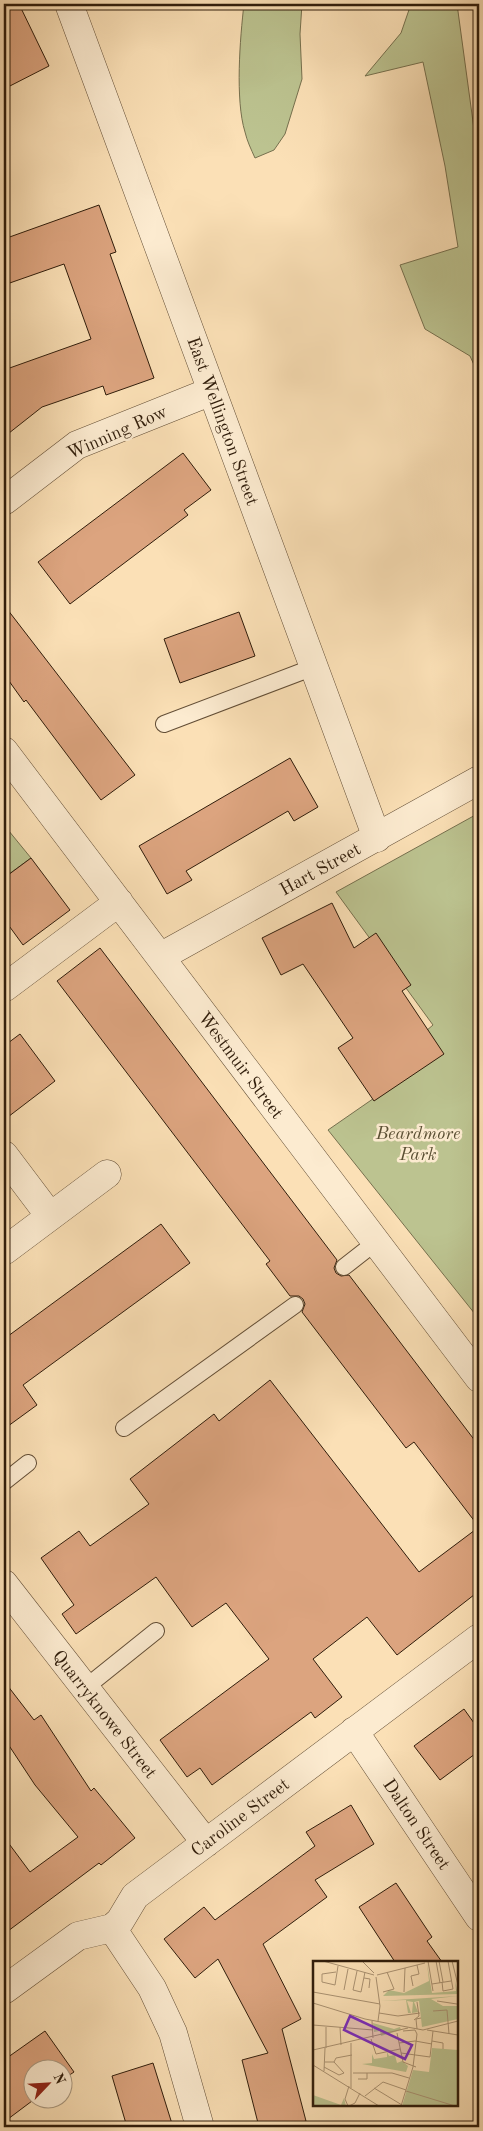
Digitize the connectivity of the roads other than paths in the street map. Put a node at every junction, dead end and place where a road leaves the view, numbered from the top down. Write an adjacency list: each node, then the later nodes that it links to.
1 (69, 4): 2 (street, East Wellington Street)
2 (212, 391): 3 (street, Winning Row); 4 (street, East Wellington Street)
3 (4, 501)
4 (314, 667): 5 (lane); 8 (street, East Wellington Street)
5 (164, 724)
6 (4, 751): 9 (street, Westmuir Street)
7 (479, 780): 8 (street, Hart Street)
8 (377, 838): 10 (street, Hart Street)
9 (119, 902): 10 (street, Westmuir Street); 11 (street)
10 (160, 957): 15 (street, Westmuir Street)
11 (4, 988)
12 (4, 1155): 14 (street)
13 (108, 1174): 14 (street)
14 (50, 1216): 16 (street)
15 (376, 1242): 17 (lane); 19 (street, Westmuir Street)
16 (4, 1251)
17 (344, 1266)
18 (295, 1305): 20 (lane)
19 (479, 1378)
20 (124, 1428)
21 (28, 1463): 22 (lane)
22 (4, 1482)
23 (4, 1584): 26 (street, Quarryknowe Street)
24 (156, 1631): 26 (lane)
25 (479, 1638): 27 (street, Caroline Street)
26 (84, 1688): 28 (street, Quarryknowe Street)
27 (354, 1731): 28 (street, Caroline Street); 29 (street, Dalton Street)
28 (206, 1843): 30 (street, Caroline Street)
29 (479, 1917)
30 (112, 1928): 31 (street); 32 (street)
31 (4, 1990)
32 (200, 2127)

